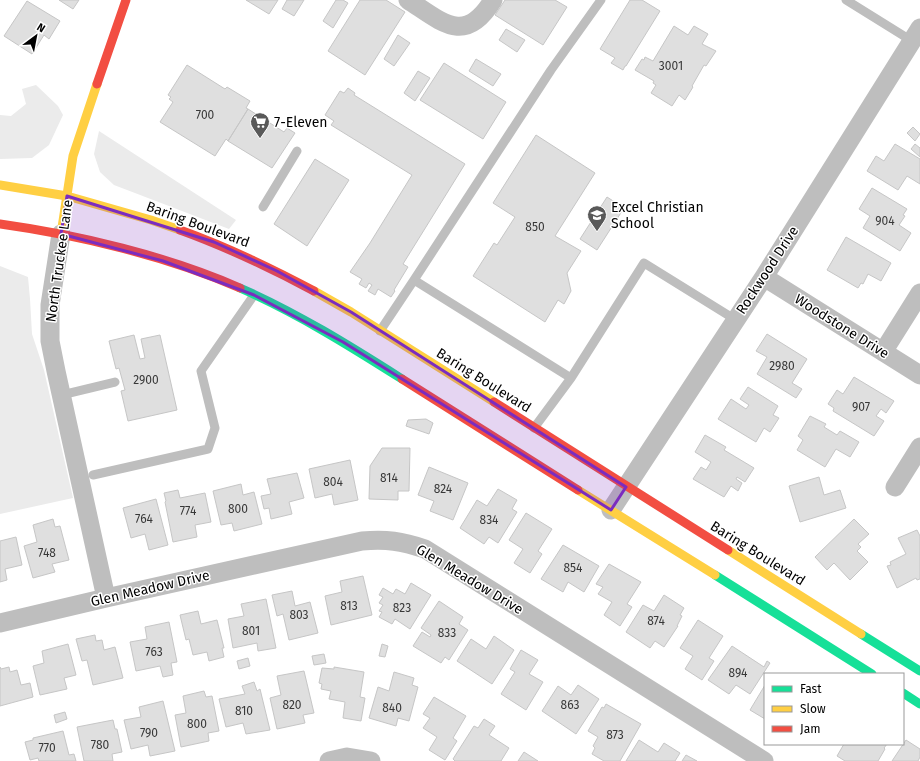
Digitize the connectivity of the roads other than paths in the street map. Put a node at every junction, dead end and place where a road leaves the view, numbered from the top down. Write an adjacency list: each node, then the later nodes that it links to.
1 (126, 0): 9 (main road, North Truckee Lane)
2 (408, 0): 3 (street)
3 (493, 0)
4 (601, 0): 14 (lane)
5 (846, 0): 6 (lane)
6 (916, 34): 13 (street, Rockwood Drive)
7 (297, 151): 10 (lane)
8 (0, 185): 9 (main road, Baring Boulevard)
9 (67, 196): 12 (main road, North Truckee Lane); 18 (main road, Baring Boulevard)
10 (263, 207)
11 (0, 224): 12 (main road)
12 (61, 234): 16 (main road); 23 (street, North Truckee Lane)
13 (764, 277): 17 (street, Rockwood Drive); 19 (street, Woodstone Drive)
14 (414, 280): 18 (lane); 21 (lane)
15 (920, 293): 19 (street)
16 (254, 295): 26 (lane); 29 (main road)
17 (736, 320): 21 (lane); 27 (street, Rockwood Drive)
18 (380, 330): 24 (main road, Baring Boulevard)
19 (883, 352): 20 (street, Woodstone Drive)
20 (920, 375)
21 (571, 378): 24 (lane)
22 (115, 382): 23 (lane)
23 (61, 395): 30 (street, North Truckee Lane)
24 (534, 428): 27 (main road, Baring Boulevard)
25 (920, 447): 28 (street)
26 (93, 475)
27 (626, 487): 29 (street, Rockwood Drive); 32 (main road, Baring Boulevard)
28 (895, 487)
29 (611, 510): 33 (main road)
30 (106, 598): 31 (street, Glen Meadow Drive); 38 (street, Glen Meadow Drive)
31 (0, 623)
32 (920, 671)
33 (870, 673)
34 (904, 694): 35 (main road)
35 (920, 704)
36 (329, 761): 37 (street)
37 (371, 761)
38 (764, 761)

